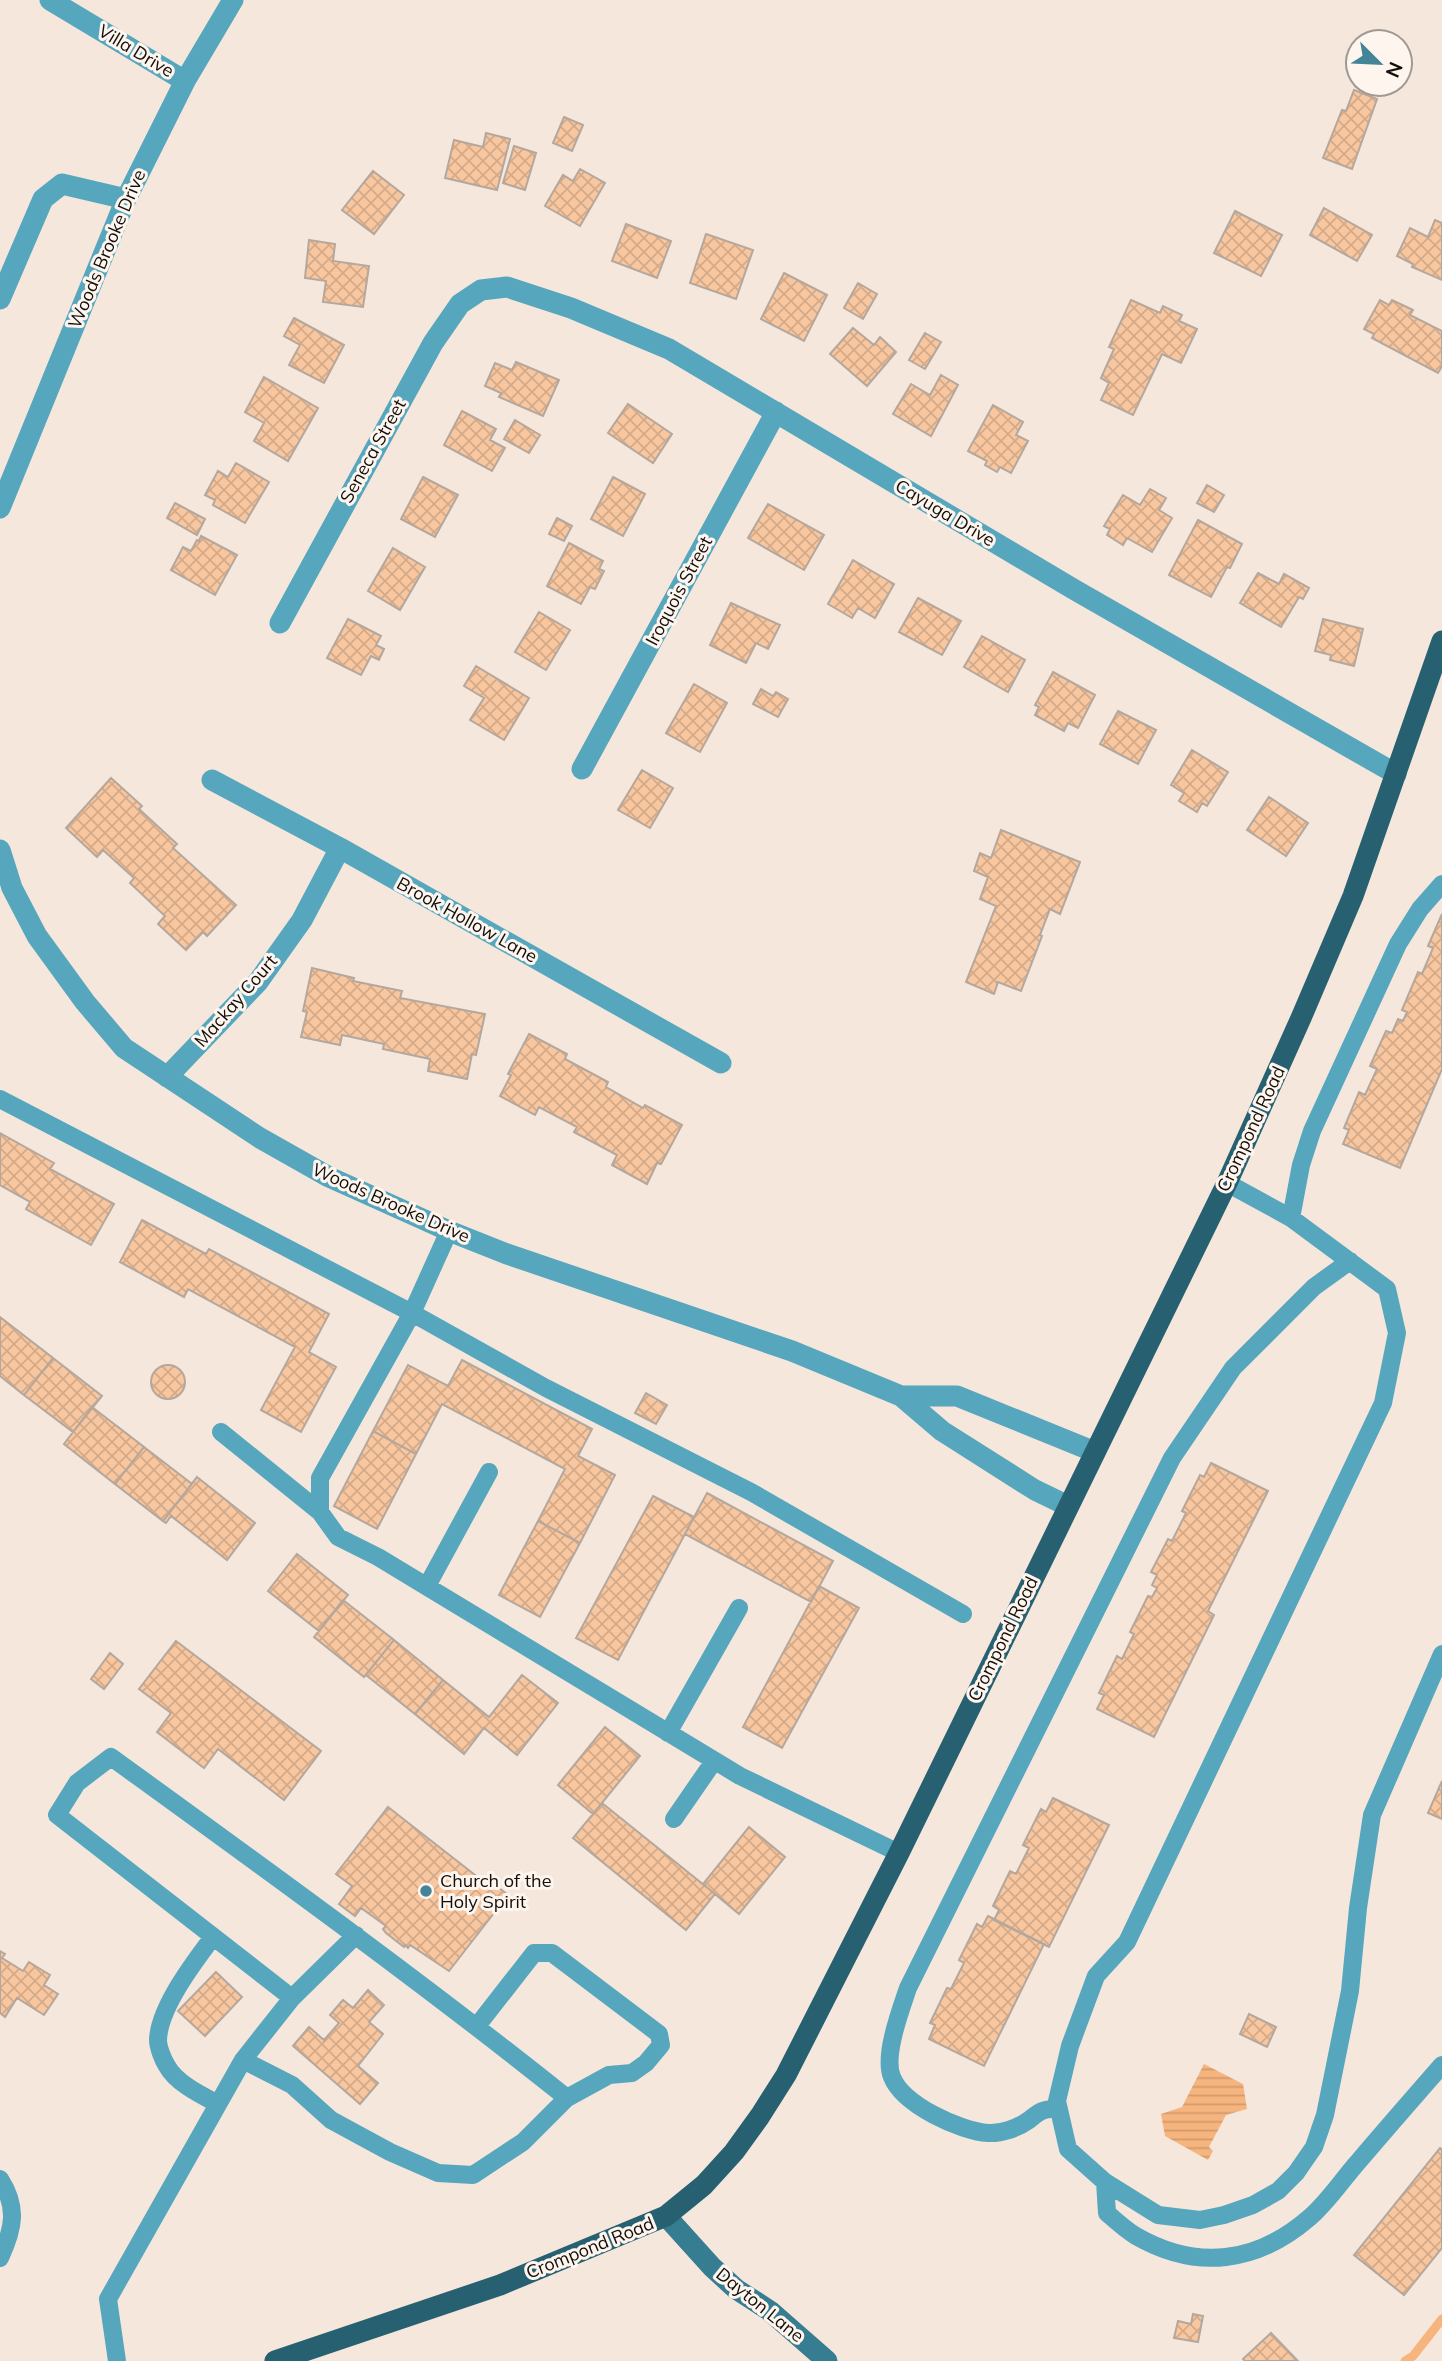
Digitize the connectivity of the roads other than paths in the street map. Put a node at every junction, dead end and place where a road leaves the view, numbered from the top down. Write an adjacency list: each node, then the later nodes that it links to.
1 (50, 0): 3 (street, Villa Drive)
2 (233, 0): 3 (street, Woods Brooke Drive)
3 (185, 81): 4 (street, Woods Brooke Drive)
4 (125, 199): 6 (street); 8 (street, Woods Brooke Drive)
5 (481, 290): 7 (street, Cayuga Drive); 9 (street, Seneca Street)
6 (0, 299)
7 (776, 412): 11 (street, Iroquois Street); 12 (street, Cayuga Drive)
8 (0, 508)
9 (280, 623)
10 (1442, 641): 12 (main road, Crompond Road)
11 (582, 769)
12 (1396, 774): 21 (main road, Crompond Road)
13 (212, 780): 14 (street, Brook Hollow Lane)
14 (340, 848): 18 (street, Brook Hollow Lane); 19 (street, Mackay Court)
15 (0, 850): 17 (street, Woods Brooke Drive)
16 (1442, 884): 22 (lane)
17 (6, 889): 19 (street, Woods Brooke Drive)
18 (721, 1063)
19 (167, 1077): 23 (street, Woods Brooke Drive)
20 (0, 1099): 25 (lane)
21 (1227, 1183): 22 (lane); 28 (main road, Crompond Road)
22 (1291, 1218): 24 (lane)
23 (449, 1231): 25 (lane); 26 (street, Woods Brooke Drive)
24 (1350, 1261): 48 (lane); 48 (lane)
25 (412, 1313): 31 (lane); 34 (lane)
26 (901, 1396): 28 (street, Woods Brooke Drive); 30 (street, Woods Brooke Drive)
27 (221, 1432): 31 (lane)
28 (1095, 1452): 30 (main road, Crompond Road)
29 (489, 1472): 32 (lane)
30 (1068, 1506): 39 (main road, Crompond Road)
31 (320, 1512): 32 (lane)
32 (427, 1586): 36 (lane)
33 (739, 1608): 36 (lane)
34 (963, 1614)
35 (1442, 1654): 50 (lane)
36 (668, 1733): 37 (lane)
37 (714, 1761): 38 (lane); 39 (lane)
38 (674, 1819)
39 (899, 1853): 51 (main road, Crompond Road)
40 (356, 1935): 41 (lane); 42 (lane); 43 (lane)
41 (213, 1937): 42 (lane); 47 (lane)
42 (292, 1998): 44 (lane)
43 (477, 2026): 46 (lane); 46 (lane)
44 (243, 2060): 46 (lane); 47 (lane)
45 (1442, 2064): 50 (lane)
46 (568, 2098)
47 (218, 2104): 53 (lane)
48 (1058, 2107): 50 (lane)
49 (0, 2179): 52 (lane)
50 (1105, 2182)
51 (666, 2216): 54 (main road, Crompond Road); 55 (street, Dayton Lane)
52 (0, 2258)
53 (117, 2361)
54 (275, 2361)
55 (827, 2361)

